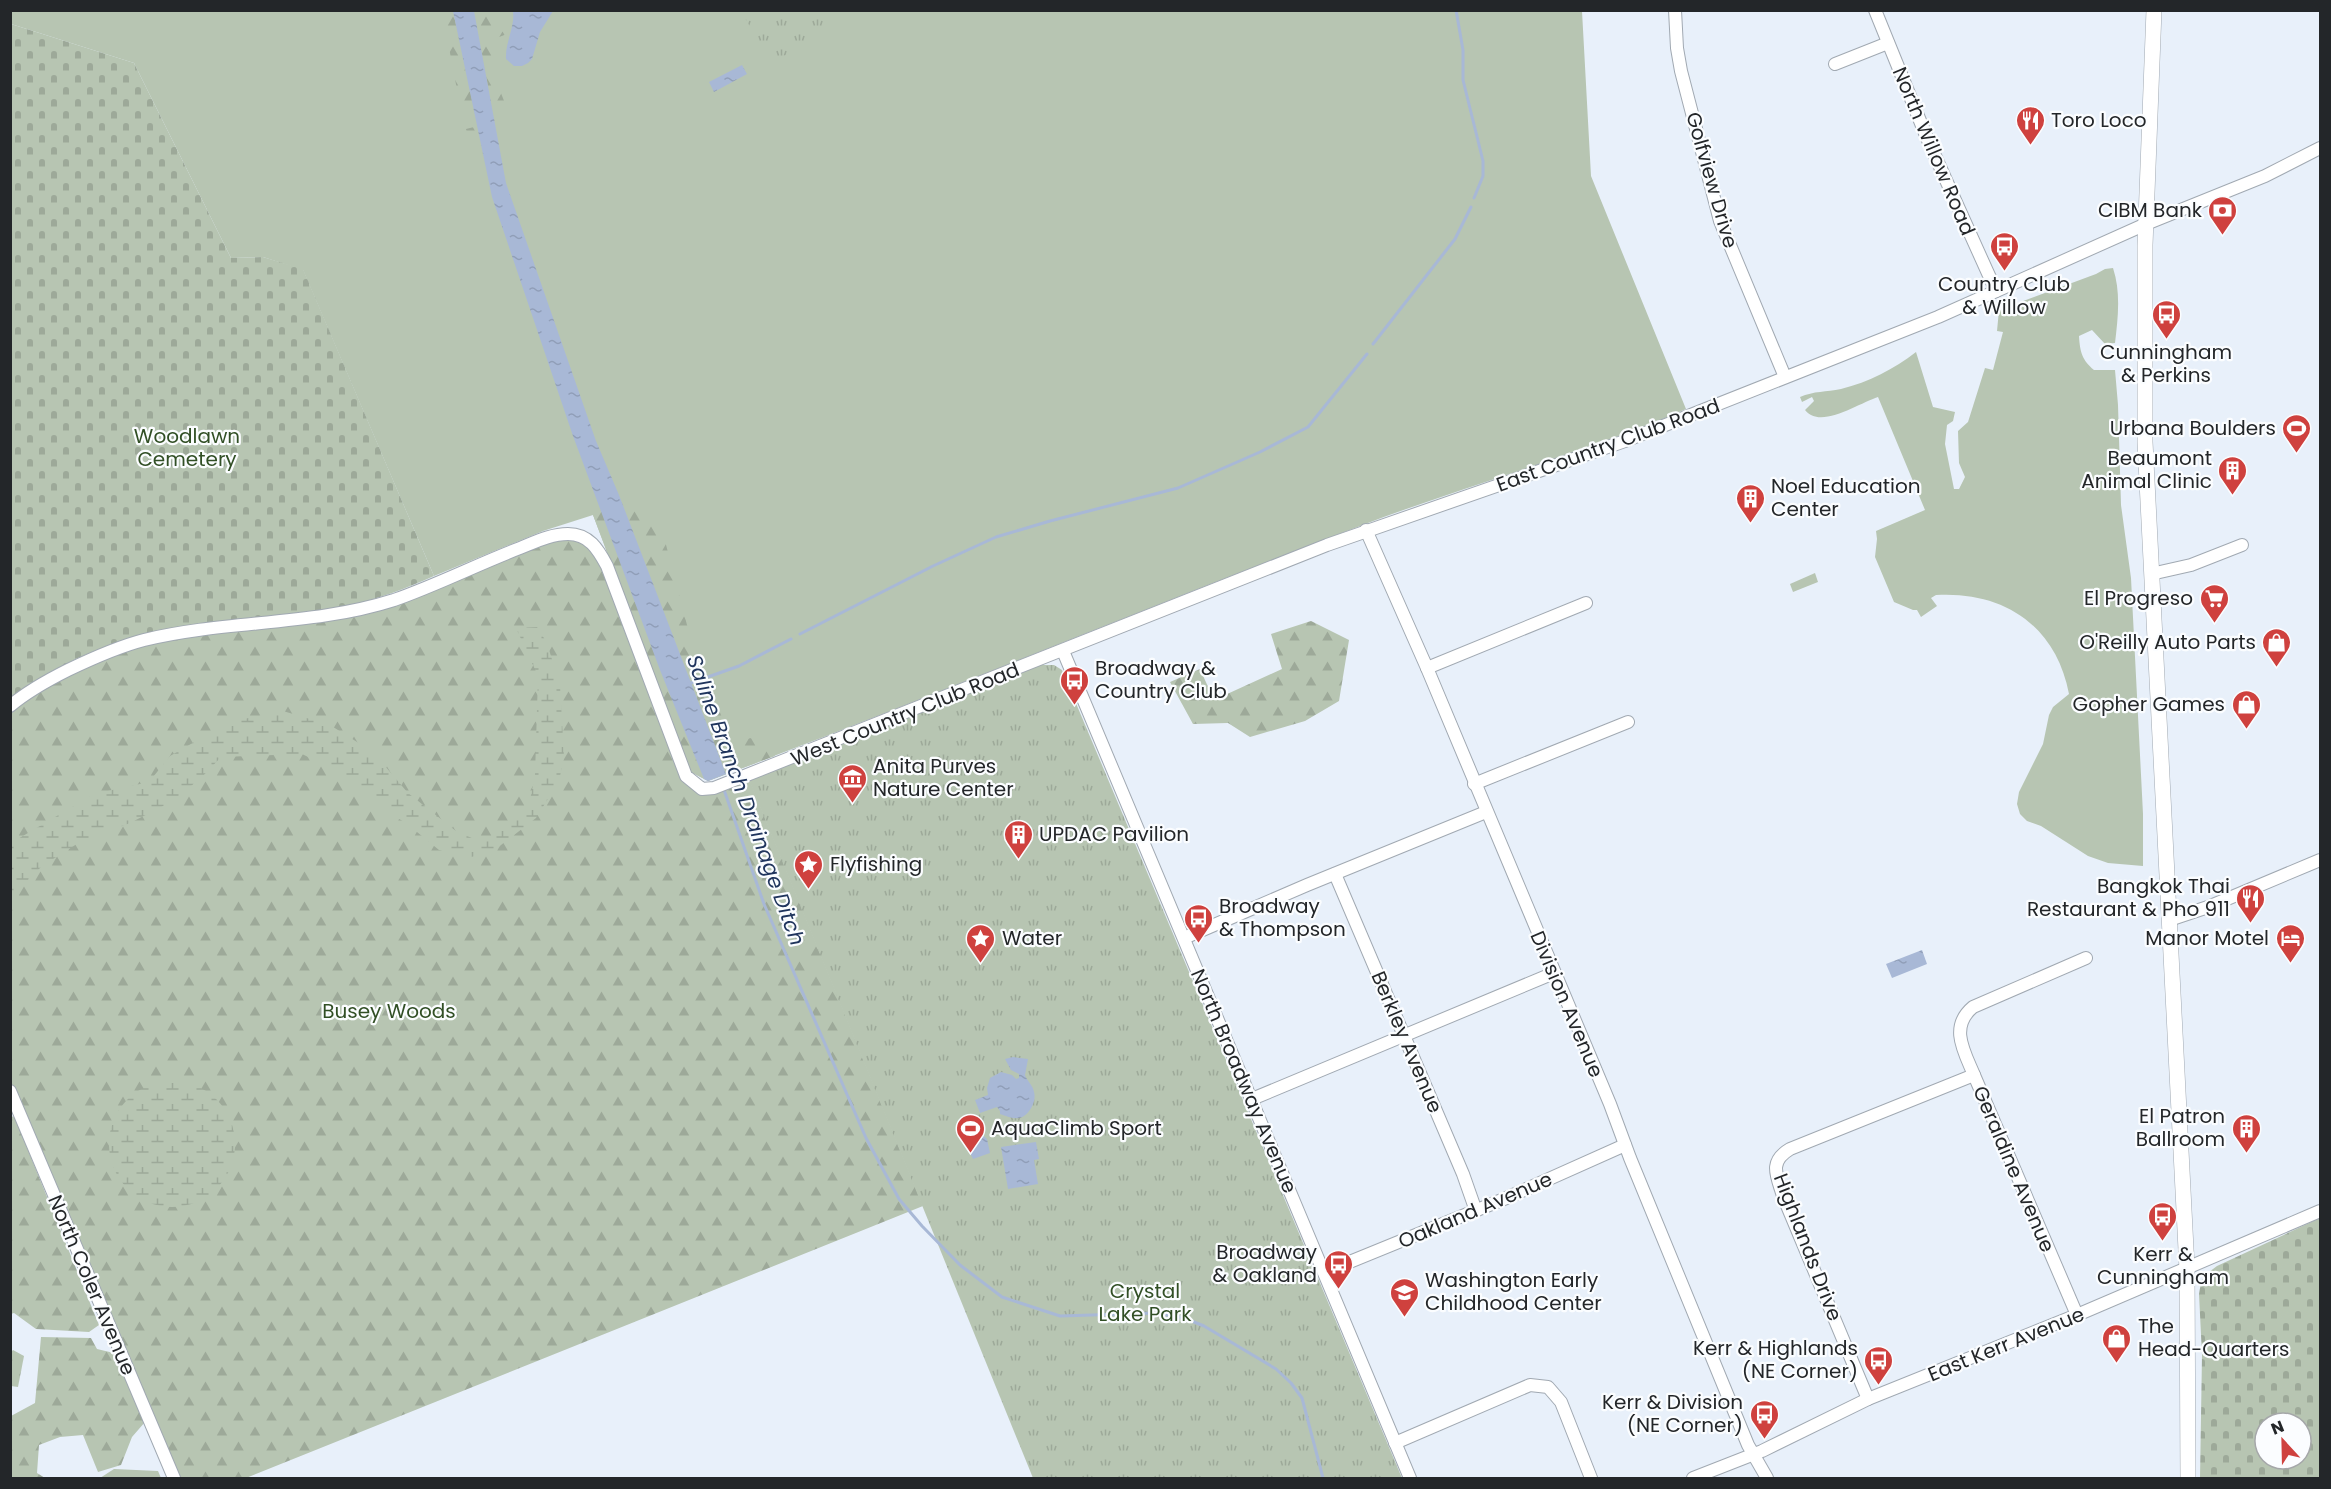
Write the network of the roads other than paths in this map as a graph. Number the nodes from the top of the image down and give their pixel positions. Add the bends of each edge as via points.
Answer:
1 (1675, 10) edge
2 (1875, 10) edge
3 (2154, 10) edge
4 (1888, 43) junction
5 (1835, 64) dead end
6 (2320, 148) edge
7 (2146, 224) junction
8 (1996, 291) junction
9 (1785, 377) junction
10 (1366, 530) junction
11 (2242, 545) dead end
12 (2151, 573) junction
13 (1586, 603) dead end
14 (1063, 651) junction
15 (1427, 668) junction
16 (10, 706) edge
17 (1628, 722) dead end
18 (1474, 784) junction
19 (1486, 812) junction
20 (2320, 860) edge
21 (1335, 874) junction
22 (2169, 920) junction
23 (1184, 938) junction
24 (2086, 958) dead end
25 (1554, 973) junction
26 (1404, 1035) junction
27 (1974, 1075) junction
28 (10, 1091) edge
29 (1252, 1099) junction
30 (1625, 1146) junction
31 (1476, 1211) junction
32 (2320, 1211) edge
33 (2187, 1269) junction
34 (1325, 1272) junction
35 (2077, 1315) junction
36 (1868, 1399) junction
37 (1395, 1443) junction
38 (1753, 1454) junction
39 (174, 1479) edge
40 (1410, 1479) edge
41 (1591, 1479) edge
42 (1693, 1479) edge
43 (1767, 1479) edge
44 (2188, 1479) edge

1 - 9 street, Golfview Drive via 1681,71 1714,204
2 - 4 street, North Willow Road
3 - 7 main road
4 - 5 street
4 - 8 street, North Willow Road
6 - 7 street, East Country Club Road via 2265,176
7 - 8 street, East Country Club Road
7 - 12 main road via 2145,442
8 - 9 street, East Country Club Road
9 - 10 street, East Country Club Road via 1558,466
10 - 14 street, East Country Club Road
10 - 15 street, Division Avenue
11 - 12 street via 2191,565
12 - 22 main road
13 - 15 street
14 - 16 street, West Country Club Road via 725,785 702,789 686,776 607,566 589,540 568,534 539,540 435,584 352,612 190,631 117,648 38,686
14 - 23 street, North Broadway Avenue
15 - 18 street, Division Avenue
17 - 18 street
18 - 19 street, Division Avenue
19 - 21 street
19 - 25 street, Division Avenue
20 - 22 street
21 - 23 street
21 - 26 street, Berkley Avenue
22 - 33 main road
23 - 29 street, North Broadway Avenue
24 - 27 street, Geraldine Avenue via 1965,1014 1959,1035
25 - 26 street
25 - 30 street, Division Avenue
26 - 29 street
26 - 31 street, Berkley Avenue
27 - 35 street, Geraldine Avenue
27 - 36 street, Highlands Drive via 1790,1149 1778,1160 1775,1172 1783,1196
28 - 39 street, North Coler Avenue
29 - 34 street, North Broadway Avenue
30 - 31 street, Oakland Avenue
30 - 38 street, Division Avenue
31 - 34 street, Oakland Avenue
32 - 33 street, East Kerr Avenue
33 - 35 street, East Kerr Avenue
33 - 44 main road
34 - 37 street, North Broadway Avenue
35 - 36 street, East Kerr Avenue
36 - 38 street, East Kerr Avenue
37 - 40 street, North Broadway Avenue
37 - 41 street via 1520,1387 1543,1385 1561,1402
38 - 42 street, East Kerr Avenue
38 - 43 street, Division Avenue

